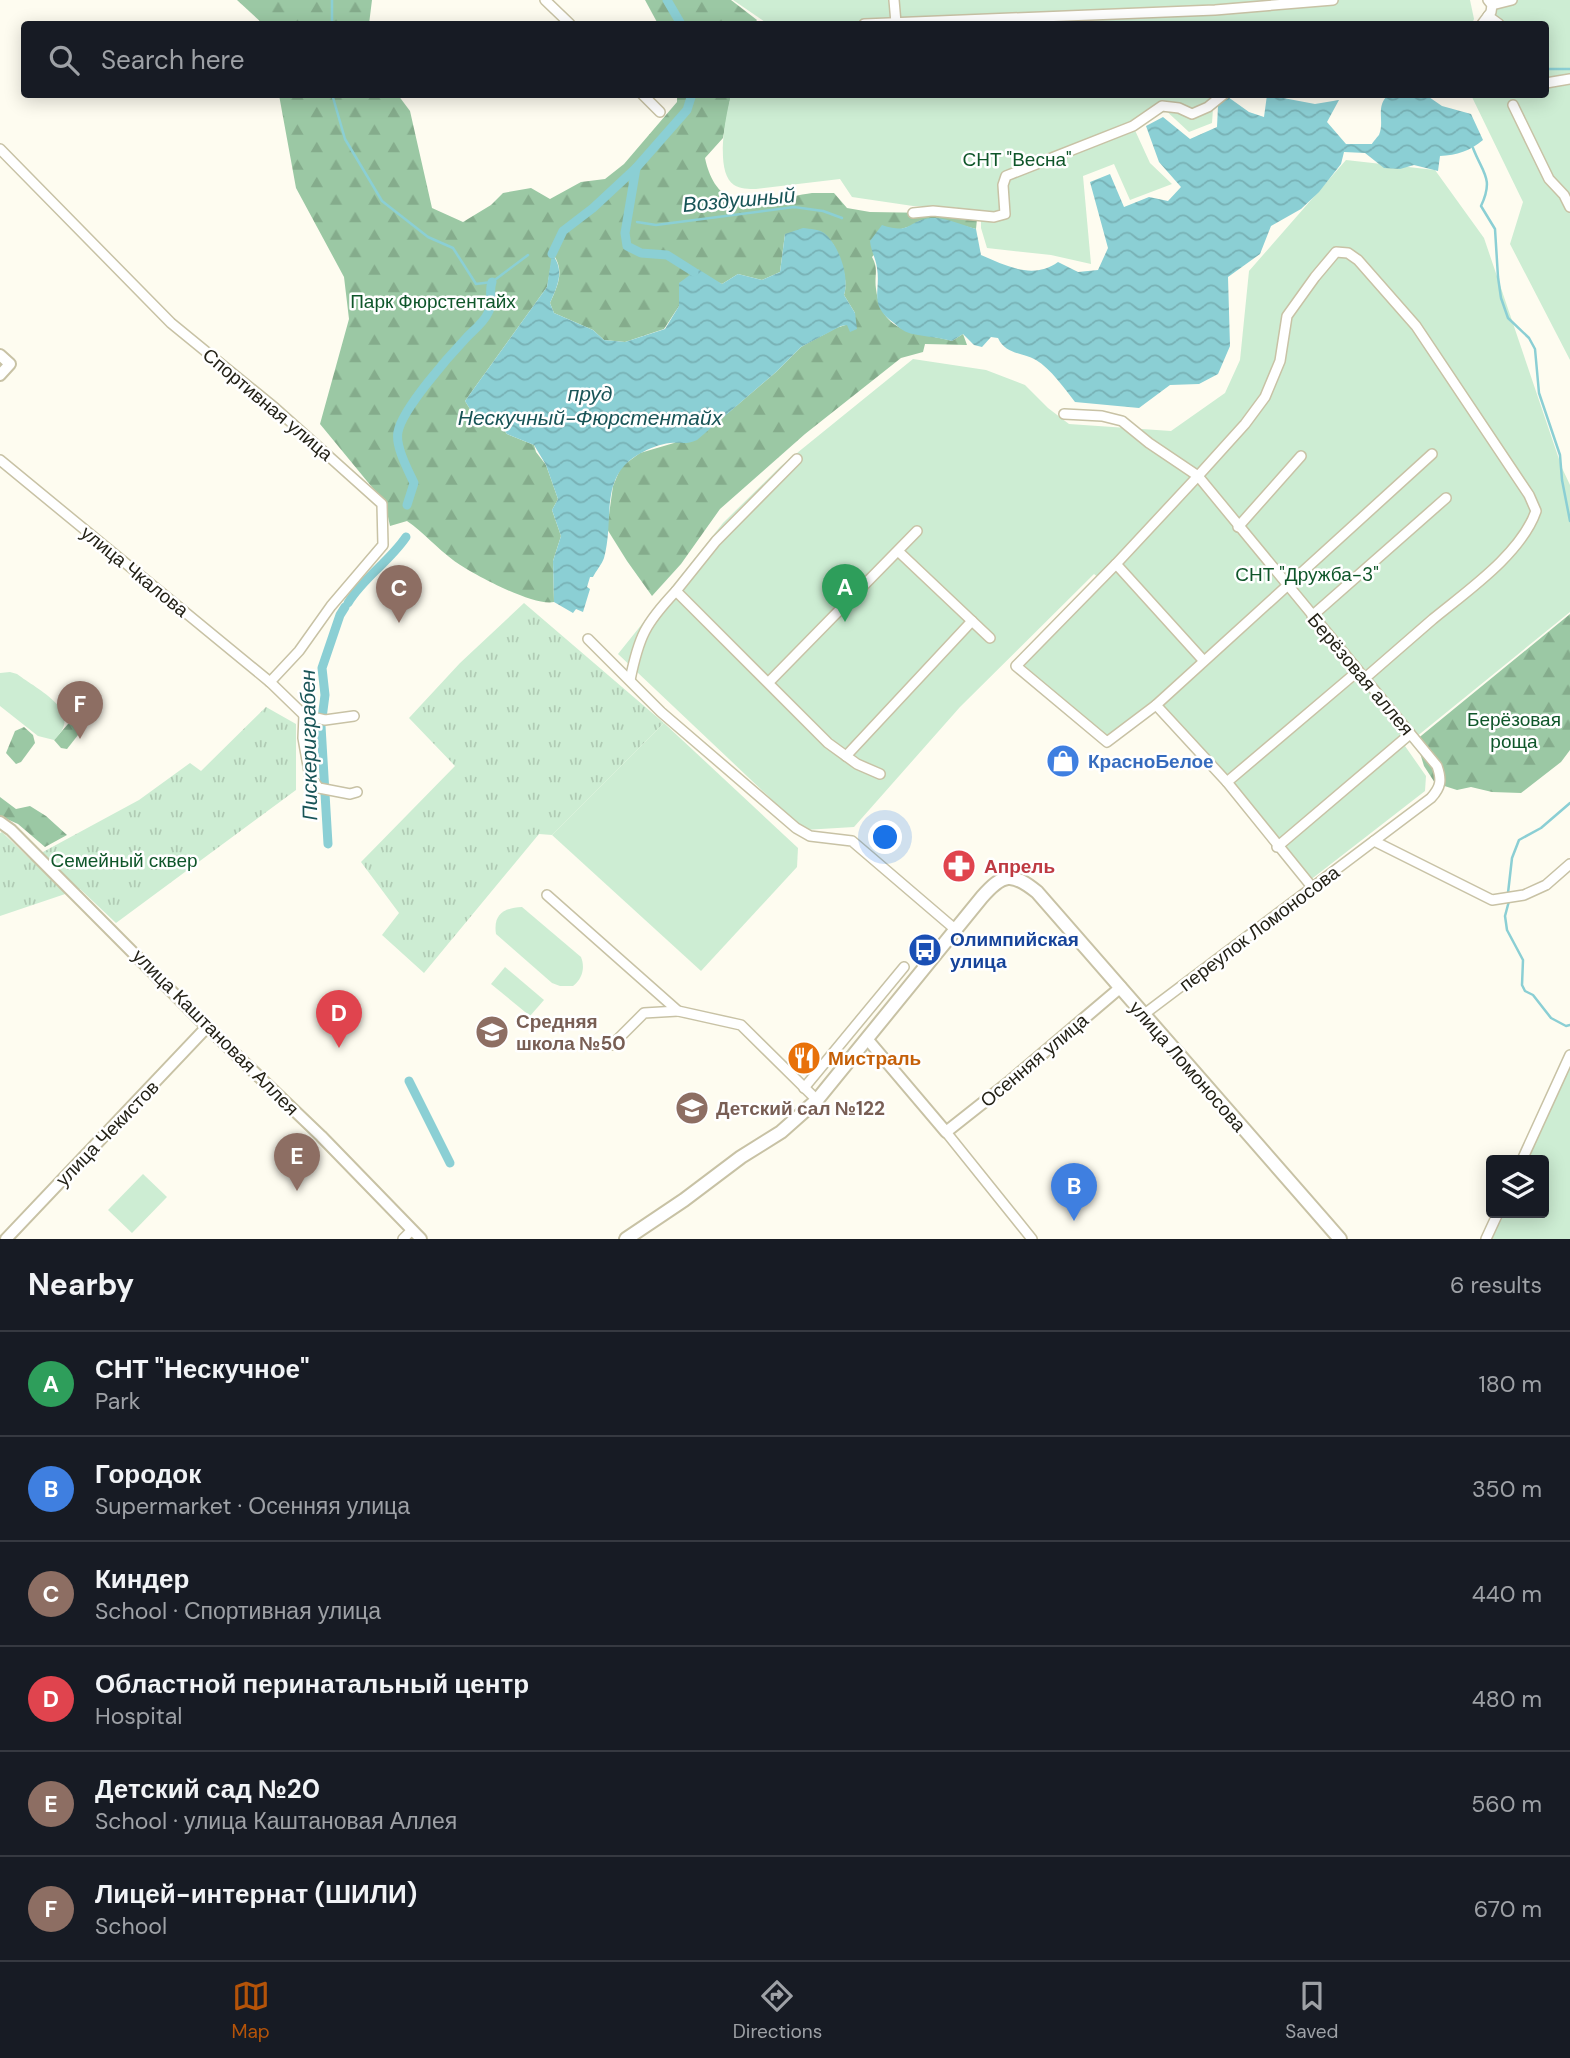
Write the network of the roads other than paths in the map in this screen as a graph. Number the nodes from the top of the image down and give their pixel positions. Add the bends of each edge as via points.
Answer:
1 (545, 0) edge
2 (894, 0) edge
3 (1333, 0) edge
4 (1512, 0) edge
5 (1490, 2) edge
6 (1485, 20) edge
7 (567, 21) edge
8 (896, 21) edge
9 (945, 21) edge
10 (1570, 79) edge
11 (1549, 82) edge
12 (646, 98) edge
13 (1219, 98) edge
14 (1513, 105) dead end
15 (660, 112) dead end
16 (0, 149) edge
17 (1567, 192) edge
18 (1570, 207) edge
19 (913, 213) dead end
20 (0, 355) edge
21 (0, 375) edge
22 (1064, 414) dead end
23 (1432, 454) dead end
24 (1301, 456) dead end
25 (797, 459) dead end
26 (0, 460) edge
27 (1198, 476) junction
28 (1446, 498) dead end
29 (1238, 527) junction
30 (917, 531) dead end
31 (898, 551) junction
32 (1116, 564) junction
33 (1286, 585) junction
34 (676, 591) junction
35 (1312, 616) junction
36 (972, 621) junction
37 (990, 638) dead end
38 (588, 639) dead end
39 (1203, 660) junction
40 (1361, 675) junction
41 (630, 680) junction
42 (270, 682) junction
43 (769, 682) junction
44 (1156, 705) junction
45 (304, 715) junction
46 (354, 716) dead end
47 (1410, 734) junction
48 (846, 756) junction
49 (880, 774) dead end
50 (1227, 782) junction
51 (358, 792) dead end
52 (3, 827) edge
53 (1374, 841) junction
54 (1277, 847) junction
55 (1570, 864) edge
56 (1311, 887) junction
57 (547, 895) dead end
58 (956, 930) junction
59 (904, 967) dead end
60 (1121, 988) junction
61 (678, 1011) junction
62 (1143, 1015) junction
63 (208, 1027) junction
64 (868, 1040) junction
65 (612, 1045) dead end
66 (1570, 1055) edge
67 (804, 1088) junction
68 (817, 1100) junction
69 (946, 1132) junction
70 (1524, 1155) edge
71 (1496, 1218) edge
72 (1022, 1226) junction
73 (412, 1230) junction
74 (6, 1239) edge
75 (403, 1239) edge
76 (421, 1239) edge
77 (626, 1239) edge
78 (1018, 1239) edge
79 (1032, 1239) edge
80 (1340, 1239) edge
81 (1486, 1239) edge

1 - 7 street
2 - 8 street
3 - 9 street via 1215,10
4 - 5 street
5 - 6 street
10 - 11 street
12 - 15 street
13 - 19 street via 1192,114 1162,106 1133,125 1006,176 1004,214
14 - 17 street via 1549,179
16 - 42 street, Спортивная улица via 171,323 382,504 383,545
17 - 18 street
20 - 21 street via 10,364
22 - 27 street, Берёзовая аллея via 1122,421
23 - 33 street
24 - 29 street
25 - 34 street via 716,541
26 - 42 street, улица Чкалова
27 - 29 street, Берёзовая аллея
27 - 32 street
27 - 40 street via 1265,397 1280,361 1292,307 1336,252 1358,260 1416,326 1536,511 1525,533 1475,585
28 - 35 street
29 - 33 street, Берёзовая аллея
30 - 31 street
31 - 36 street
31 - 43 street
32 - 39 street
32 - 44 street via 1016,666 1107,742
33 - 35 street, Берёзовая аллея
33 - 39 street
34 - 41 street via 652,617 637,645
34 - 43 street
35 - 40 street, Берёзовая аллея
36 - 37 street
36 - 48 street
38 - 41 street
39 - 44 street
40 - 47 street, Берёзовая аллея
40 - 50 street
41 - 58 street via 796,828 810,836 852,841
42 - 45 street, улица Чкалова
43 - 48 street
44 - 50 street
45 - 46 street via 321,720
45 - 51 street via 310,777 323,788
47 - 53 street, Берёзовая аллея via 1437,766 1438,790
47 - 54 street
48 - 49 street
50 - 54 street
52 - 63 street, улица Каштановая Аллея
53 - 55 street via 1492,900 1524,895 1546,885
53 - 56 street, переулок Ломоносова
54 - 56 street
56 - 62 street, переулок Ломоносова
57 - 61 street
58 - 60 main road, улица Ломоносова via 1000,879 1020,879 1037,892
58 - 64 main road
59 - 67 street
60 - 62 main road, улица Ломоносова
60 - 69 street, Осенняя улица
61 - 65 street via 644,1013
61 - 67 street via 740,1025
62 - 80 main road, улица Ломоносова
63 - 73 street, улица Каштановая Аллея
63 - 74 street, улица Чекистов
64 - 68 main road
64 - 69 street
66 - 70 street
67 - 68 street
68 - 77 main road via 781,1132
69 - 72 street
71 - 81 street
72 - 78 street
72 - 79 street
73 - 75 street
73 - 76 street, улица Каштановая Аллея

